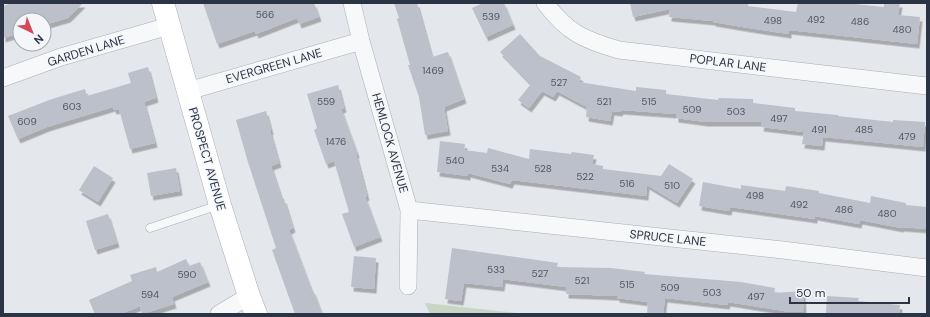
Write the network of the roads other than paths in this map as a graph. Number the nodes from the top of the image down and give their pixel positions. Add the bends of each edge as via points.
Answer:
1 (163, 3) edge
2 (352, 3) edge
3 (545, 3) edge
4 (169, 26) junction
5 (361, 41) junction
6 (3, 78) edge
7 (927, 86) edge
8 (188, 91) junction
9 (220, 205) junction
10 (409, 210) junction
11 (150, 228) dead end
12 (927, 268) edge
13 (408, 286) dead end
14 (252, 305) edge
15 (219, 314) edge

1 - 4 street, PROSPECT AVENUE
2 - 5 street, HEMLOCK AVENUE
3 - 7 street, POPLAR LANE via 558,20 576,34 596,44 619,50
4 - 6 street, GARDEN LANE
4 - 8 street, PROSPECT AVENUE
5 - 8 street, EVERGREEN LANE
5 - 10 street, HEMLOCK AVENUE
8 - 9 street, PROSPECT AVENUE
9 - 11 lane
9 - 14 street, PROSPECT AVENUE
10 - 12 street, SPRUCE LANE
10 - 13 street, HEMLOCK AVENUE
14 - 15 street

